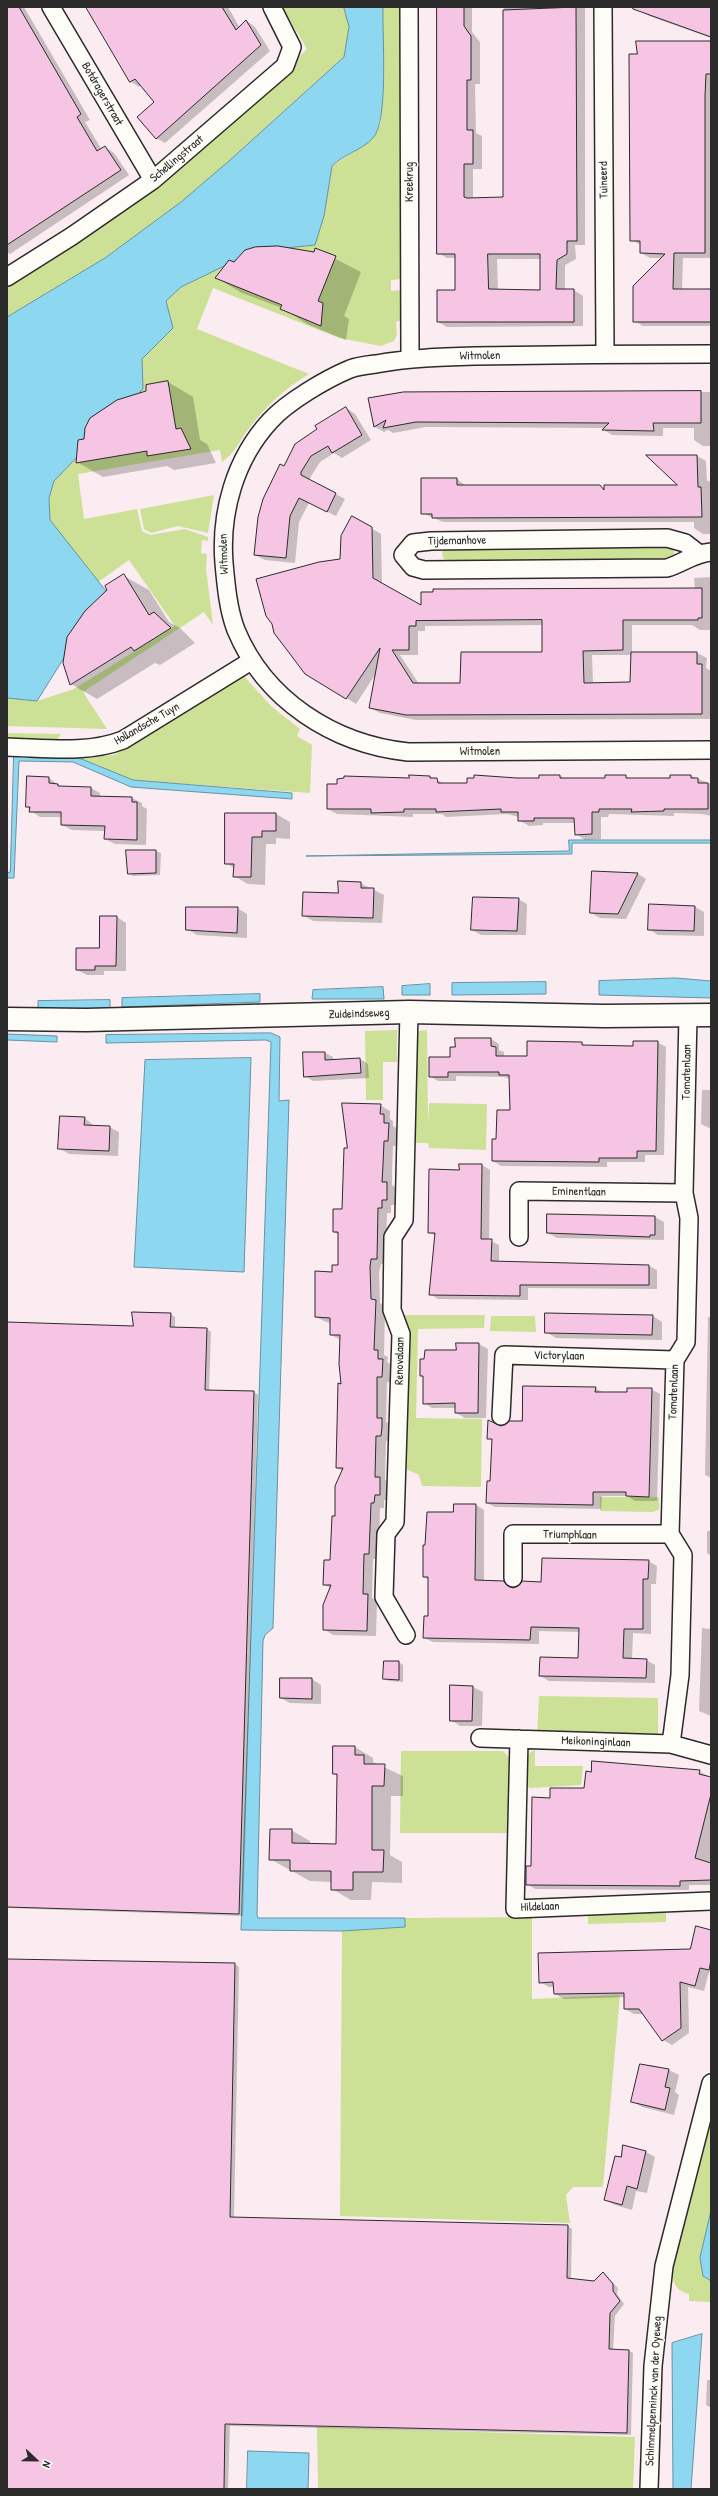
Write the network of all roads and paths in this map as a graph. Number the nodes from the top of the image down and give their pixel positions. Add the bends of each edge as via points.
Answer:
1 (51, 7) edge
2 (272, 7) edge
3 (409, 7) edge
4 (603, 7) edge
5 (153, 180) junction
6 (7, 277) edge
7 (605, 353) junction
8 (711, 354) edge
9 (410, 358) junction
10 (705, 552) edge
11 (251, 661) junction
12 (7, 747) edge
13 (711, 750) edge
14 (409, 1012) junction
15 (688, 1016) junction
16 (711, 1016) edge
17 (7, 1019) edge
18 (684, 1193) junction
19 (519, 1237) dead end
20 (675, 1360) junction
21 (501, 1416) dead end
22 (670, 1534) junction
23 (513, 1578) dead end
24 (406, 1635) dead end
25 (480, 1738) dead end
26 (519, 1739) junction
27 (671, 1744) junction
28 (711, 1755) edge
29 (711, 1901) edge
30 (711, 2083) edge
31 (649, 2489) edge

1 - 5 street, Botdragerstraat
2 - 5 street, Schellingstraat via 291,41 289,60
3 - 9 street, Kreekrug
4 - 7 street, Tuineerd
5 - 6 street, Schellingstraat
7 - 8 street, Witmolen
7 - 9 street, Witmolen
9 - 11 street, Witmolen via 352,368 312,389 271,420 239,469 226,504 222,540 226,591 235,628
10 - 10 street, Tijdemanhove via 668,568 479,570 424,570 413,567 403,555 413,543 431,541 667,538
11 - 12 street, Hollandsche Tuyn via 113,744 88,749
11 - 13 street, Witmolen via 278,694 299,712 331,730 364,744 389,750
14 - 15 street, Zuideindseweg
14 - 17 street, Zuideindseweg via 86,1020
14 - 24 street, Renovalaan via 404,1220 393,1237 392,1310 401,1334 396,1509 395,1522 386,1534 384,1597
15 - 16 street, Zuideindseweg
15 - 18 street, Tomatenlaan
18 - 19 street, Eminentlaan via 519,1191
18 - 20 street, Tomatenlaan via 689,1218 686,1342
20 - 21 street, Victorylaan via 504,1355
20 - 22 street, Tomatenlaan
22 - 23 street, Triumphlaan via 513,1534
22 - 27 street via 683,1555 680,1675
25 - 26 street, Meikoninginlaan
26 - 27 street, Meikoninginlaan
26 - 29 street, Hildelaan via 515,1909
27 - 28 street, Meikoninginlaan
30 - 31 street, Schimmelpenninck van der Oyeweg via 664,2266 653,2366

